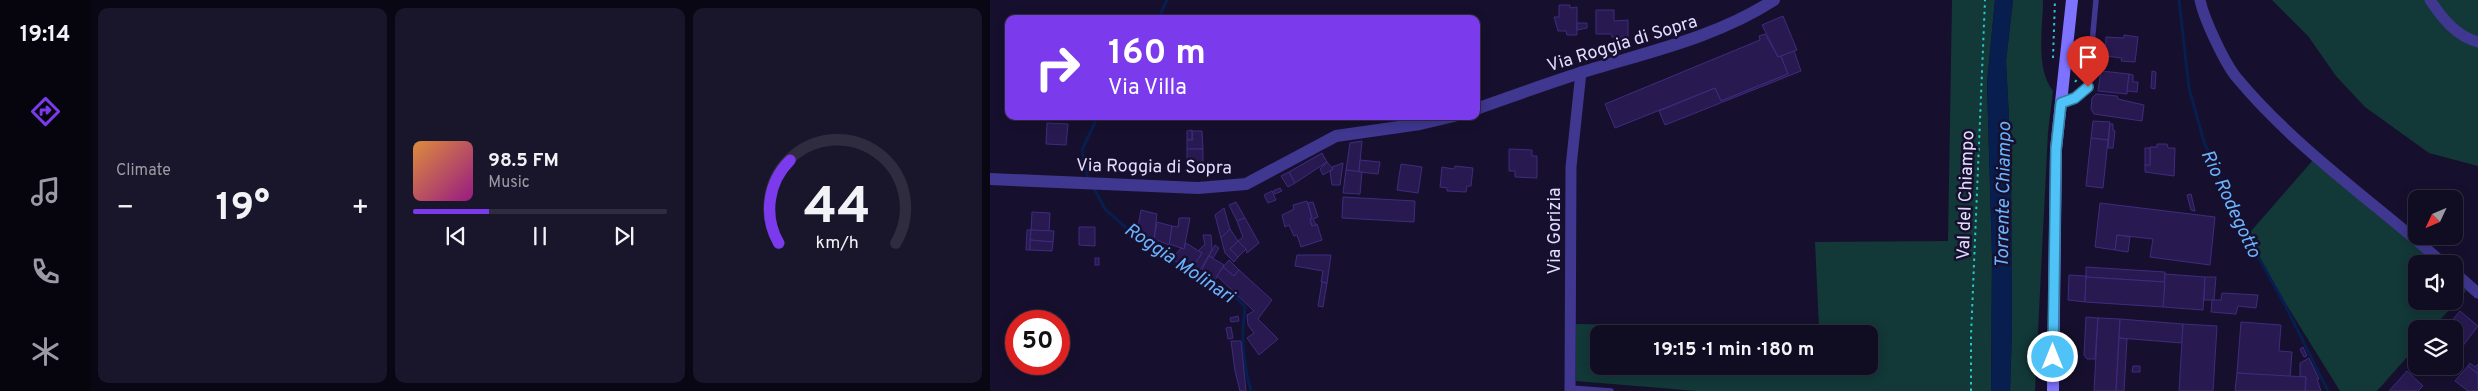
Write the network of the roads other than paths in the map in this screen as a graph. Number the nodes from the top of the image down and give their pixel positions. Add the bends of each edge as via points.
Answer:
1 (1774, 0) edge
2 (2072, 0) edge
3 (2096, 0) edge
4 (2200, 0) edge
5 (2430, 0) edge
6 (2478, 42) edge
7 (1581, 72) junction
8 (2061, 103) junction
9 (1480, 108) edge
10 (1437, 120) edge
11 (990, 179) edge
12 (2433, 255) edge
13 (2463, 280) edge
14 (2478, 293) edge
15 (1570, 389) edge
16 (1611, 391) edge
17 (2053, 391) edge

1 - 7 street, Via Roggia di Sopra via 1710,34
2 - 8 main road
3 - 8 lane via 2088,87 2075,98
4 - 12 street via 2202,13 2236,77 2284,127
5 - 6 street via 2451,27 2469,40
7 - 9 street, Via Roggia di Sopra
7 - 15 street, Via Gorizia via 1572,166
8 - 17 main road via 2056,149
10 - 11 street, Via Roggia di Sopra via 1336,136 1246,184 1198,188
13 - 14 street
15 - 16 lane

